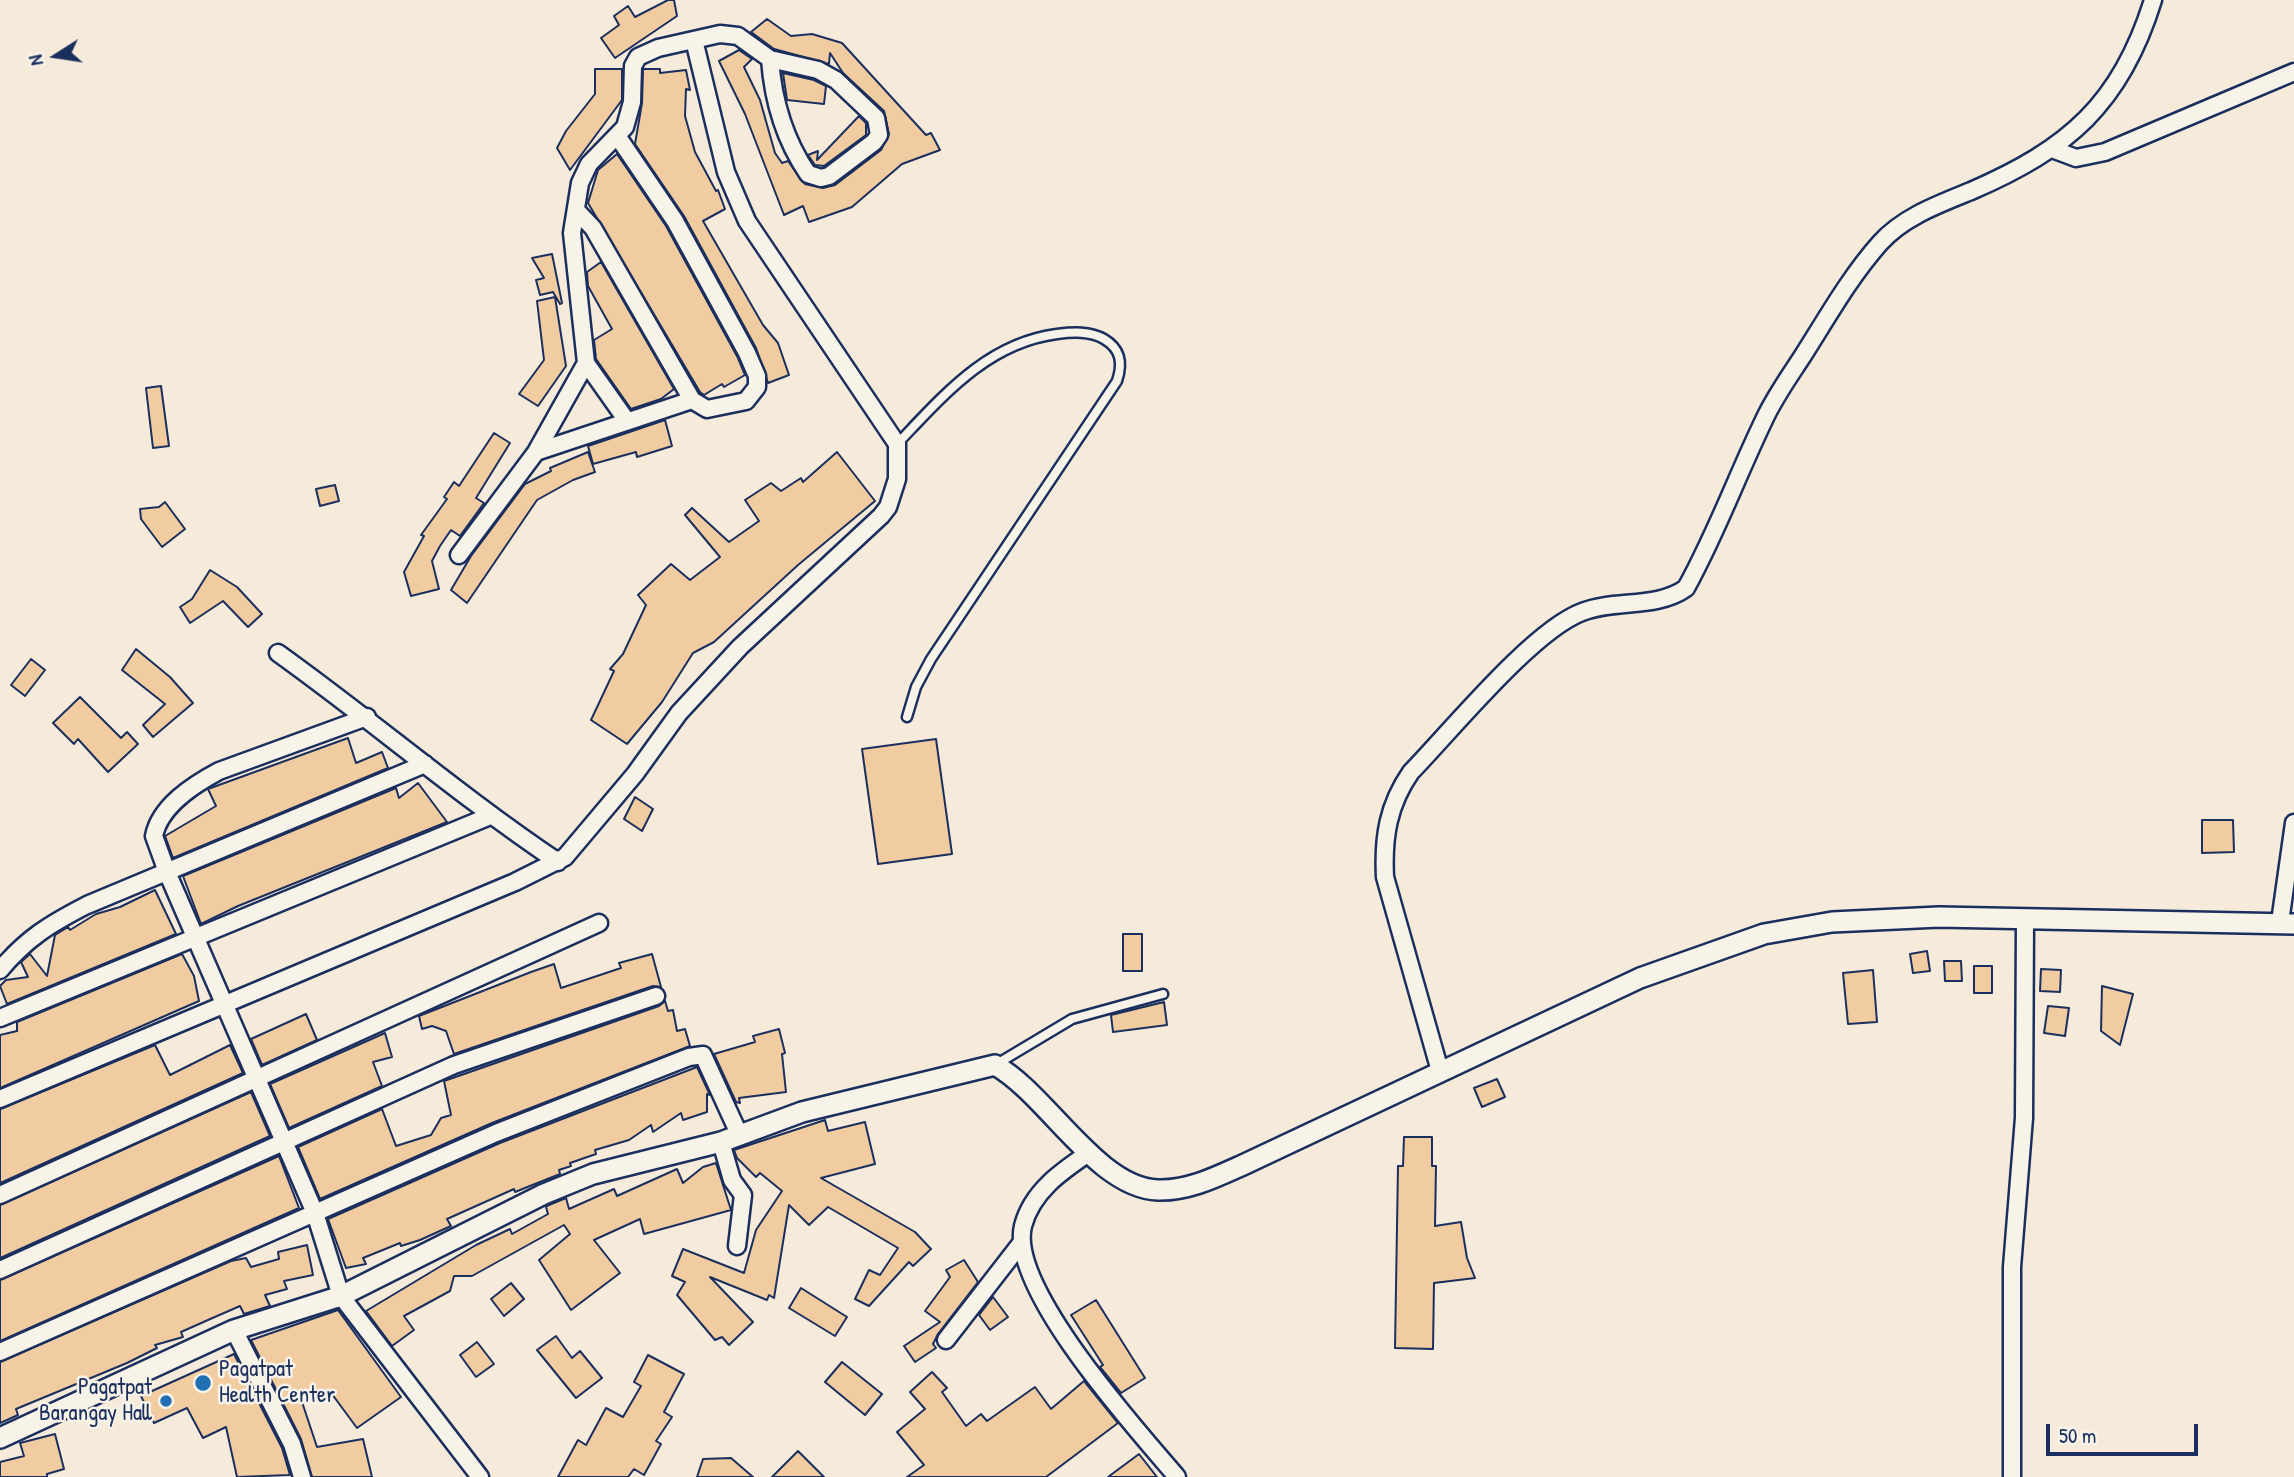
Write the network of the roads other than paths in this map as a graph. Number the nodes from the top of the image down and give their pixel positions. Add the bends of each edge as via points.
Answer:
1 (2153, 0) edge
2 (694, 40) junction
3 (770, 60) junction
4 (2294, 72) edge
5 (618, 137) junction
6 (2052, 149) junction
7 (576, 210) junction
8 (586, 363) junction
9 (692, 400) junction
10 (627, 421) junction
11 (897, 444) junction
12 (536, 452) junction
13 (459, 555) dead end
14 (278, 653) dead end
15 (367, 717) junction
16 (906, 717) dead end
17 (425, 764) junction
18 (490, 816) junction
19 (2294, 823) edge
20 (558, 862) junction
21 (167, 872) junction
22 (2025, 920) junction
23 (599, 923) dead end
24 (2287, 923) edge
25 (194, 936) junction
26 (0, 970) edge
27 (1163, 994) dead end
28 (656, 996) dead end
29 (224, 1003) junction
30 (0, 1018) edge
31 (995, 1065) junction
32 (1440, 1070) junction
33 (256, 1080) junction
34 (0, 1099) edge
35 (739, 1134) junction
36 (721, 1142) junction
37 (284, 1144) junction
38 (1090, 1152) junction
39 (0, 1195) edge
40 (315, 1213) junction
41 (1022, 1242) junction
42 (737, 1246) dead end
43 (0, 1270) edge
44 (341, 1296) junction
45 (234, 1330) junction
46 (946, 1340) dead end
47 (0, 1352) edge
48 (0, 1438) edge
49 (302, 1477) edge
50 (480, 1477) edge
51 (1177, 1477) edge
52 (2012, 1477) edge

1 - 6 street via 2137,47 2108,94 2088,119
2 - 3 street via 738,36
2 - 5 street via 638,57 633,66 629,118
2 - 11 street via 726,172 747,221
3 - 3 street via 783,127 808,174 829,176 874,142 880,128 876,118 836,80 818,70
4 - 6 street via 2105,152 2076,158
5 - 7 street via 583,173
5 - 9 street via 675,221 757,376 757,387 746,401 708,409
6 - 32 street via 1909,219 1880,243 1851,278 1765,416 1685,588 1659,599 1583,611 1546,634 1399,789 1387,820 1385,877
7 - 8 street via 572,233
7 - 9 street via 593,228
8 - 10 street
8 - 12 street
9 - 10 street
10 - 12 street
11 - 16 lane via 974,369 1020,342 1072,332 1090,334 1102,338 1118,354 1121,369 1117,381 930,659
11 - 20 street via 897,479 881,516 740,647 679,713 583,839
12 - 13 street
14 - 15 street
15 - 17 street
15 - 21 street via 219,771 189,789 156,828 156,845
17 - 18 street
17 - 21 street
18 - 20 street
18 - 25 street
19 - 24 street
20 - 29 street
21 - 25 street
21 - 26 street via 87,905 38,932 21,944
22 - 24 street
22 - 32 street via 1892,918 1764,934 1640,978
22 - 52 street via 2024,1118 2012,1267
23 - 33 street
25 - 29 street
25 - 30 street
27 - 31 lane via 1072,1019
28 - 37 street via 454,1065
29 - 33 street
29 - 34 street
31 - 35 street via 802,1112
31 - 38 street via 1031,1093
32 - 38 street via 1245,1164 1183,1188 1139,1187
33 - 37 street
33 - 39 street
35 - 36 street
35 - 40 street via 702,1055 689,1057 581,1097
36 - 42 street via 732,1180 743,1195
36 - 44 street via 593,1174
37 - 40 street
37 - 43 street
38 - 41 street via 1056,1175 1038,1195 1023,1227
40 - 44 street
40 - 47 street
41 - 46 street
41 - 51 street via 1042,1296 1080,1358
44 - 45 street
44 - 50 street
45 - 48 street
45 - 49 street via 292,1444

